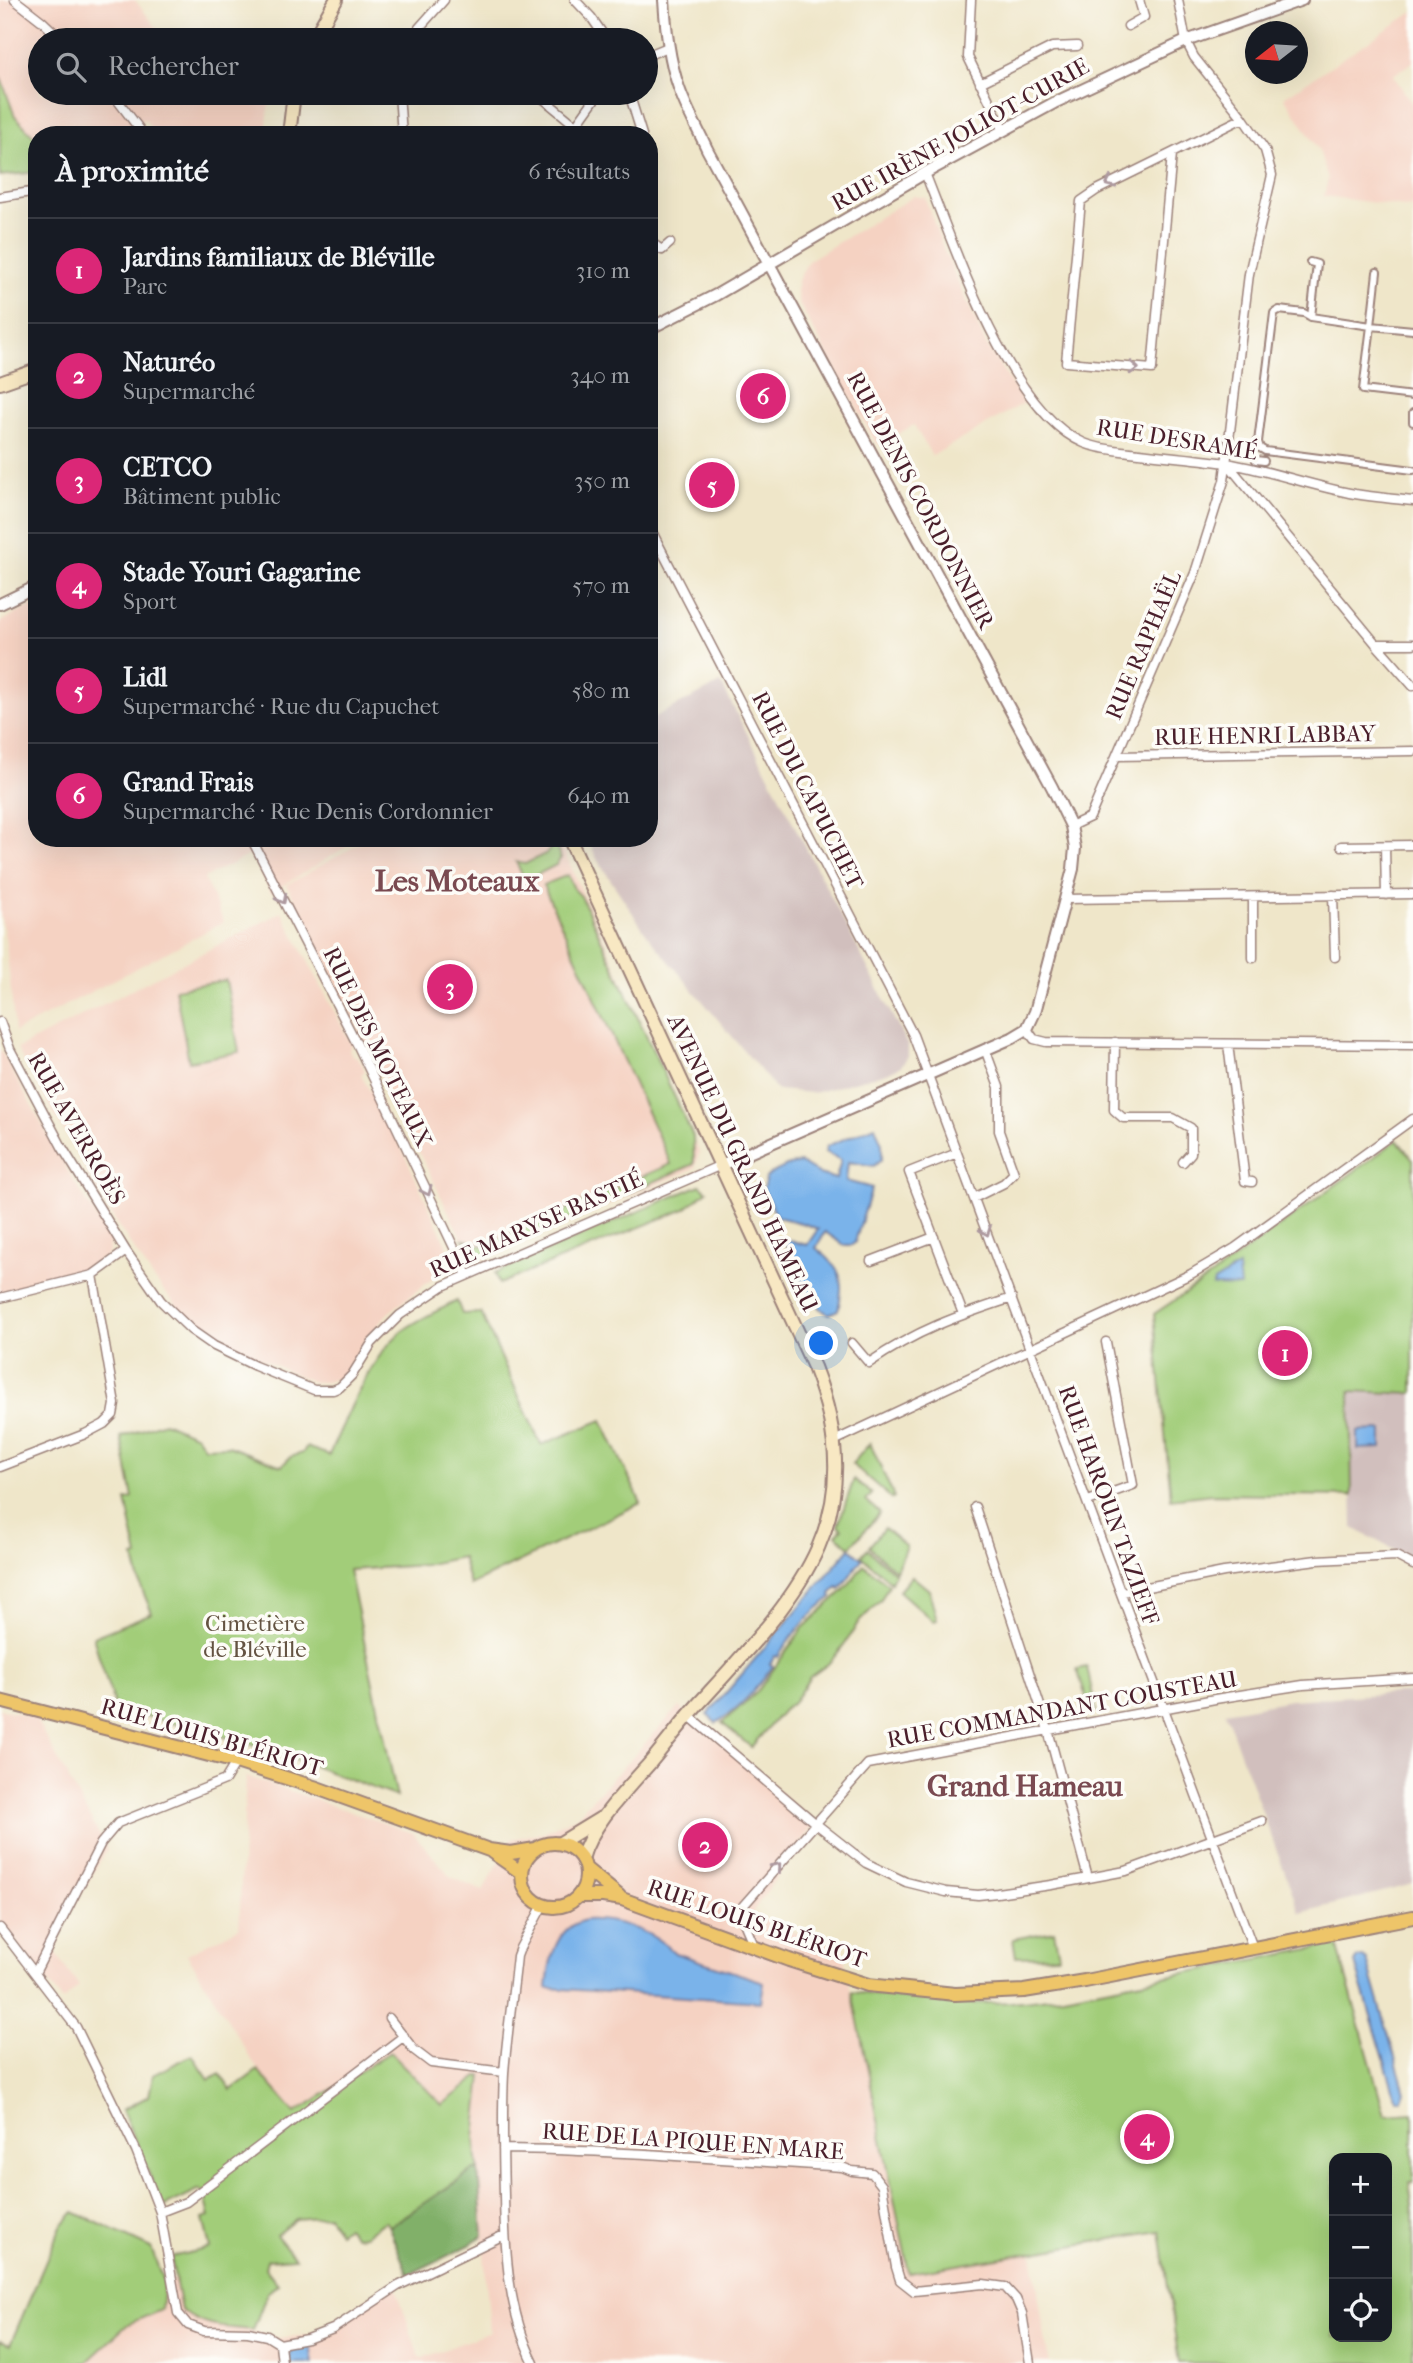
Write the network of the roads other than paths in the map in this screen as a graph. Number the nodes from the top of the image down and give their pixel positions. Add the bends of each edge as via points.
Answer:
1 (15, 0) edge
2 (336, 0) edge
3 (444, 0) edge
4 (575, 0) edge
5 (664, 0) edge
6 (971, 0) edge
7 (1139, 0) edge
8 (1178, 0) edge
9 (1302, 0) edge
10 (1128, 26) dead end
11 (49, 28) edge
12 (320, 28) edge
13 (419, 28) edge
14 (599, 28) edge
15 (1186, 41) junction
16 (1077, 46) dead end
17 (668, 47) junction
18 (658, 52) edge
19 (980, 83) junction
20 (121, 105) edge
21 (293, 105) edge
22 (400, 105) edge
23 (551, 105) edge
24 (591, 105) edge
25 (633, 105) edge
26 (1243, 118) junction
27 (575, 125) joint
28 (137, 126) edge
29 (290, 126) edge
30 (401, 126) edge
31 (639, 126) edge
32 (1003, 130) junction
33 (1172, 154) junction
34 (925, 173) junction
35 (28, 192) edge
36 (0, 197) edge
37 (670, 243) dead end
38 (658, 247) edge
39 (1310, 262) dead end
40 (770, 265) junction
41 (1377, 272) dead end
42 (1311, 317) junction
43 (658, 325) edge
44 (1371, 326) junction
45 (1413, 330) edge
46 (28, 373) edge
47 (0, 383) edge
48 (1413, 396) edge
49 (1413, 413) edge
50 (1413, 422) edge
51 (1227, 463) junction
52 (1413, 470) edge
53 (1413, 501) edge
54 (658, 543) edge
55 (28, 590) edge
56 (0, 604) edge
57 (1376, 644) junction
58 (1413, 644) edge
59 (1413, 685) edge
60 (1413, 751) edge
61 (1117, 756) junction
62 (1071, 826) junction
63 (1413, 845) edge
64 (1342, 846) dead end
65 (1385, 846) junction
66 (256, 847) edge
67 (573, 847) edge
68 (1413, 894) edge
69 (1333, 895) junction
70 (1386, 895) junction
71 (1253, 897) junction
72 (1065, 899) junction
73 (1335, 957) dead end
74 (1253, 958) dead end
75 (0, 1022) edge
76 (1027, 1028) junction
77 (1115, 1042) junction
78 (1227, 1044) junction
79 (1413, 1045) edge
80 (985, 1049) junction
81 (928, 1075) junction
82 (1413, 1119) edge
83 (957, 1153) junction
84 (1183, 1162) dead end
85 (720, 1165) junction
86 (1252, 1182) dead end
87 (974, 1198) junction
88 (934, 1237) junction
89 (126, 1251) junction
90 (871, 1261) dead end
91 (93, 1275) junction
92 (467, 1275) junction
93 (0, 1298) edge
94 (1012, 1298) junction
95 (964, 1314) junction
96 (1105, 1342) dead end
97 (852, 1343) dead end
98 (1031, 1348) junction
99 (834, 1441) junction
100 (0, 1467) edge
101 (1088, 1502) junction
102 (975, 1507) dead end
103 (1413, 1564) edge
104 (1122, 1592) junction
105 (1413, 1678) edge
106 (0, 1701) edge
107 (1164, 1707) junction
108 (688, 1715) junction
109 (1048, 1730) junction
110 (236, 1762) junction
111 (604, 1816) junction
112 (1262, 1821) dead end
113 (815, 1823) junction
114 (1214, 1839) junction
115 (561, 1843) junction
116 (535, 1849) junction
117 (489, 1850) junction
118 (584, 1864) junction
119 (522, 1873) junction
120 (1088, 1878) junction
121 (578, 1896) junction
122 (622, 1899) junction
123 (543, 1905) junction
124 (1413, 1917) edge
125 (0, 1928) edge
126 (755, 1948) junction
127 (1253, 1948) junction
128 (35, 1973) junction
129 (389, 2018) dead end
130 (404, 2036) junction
131 (504, 2072) junction
132 (503, 2149) junction
133 (160, 2212) junction
134 (504, 2235) junction
135 (280, 2344) junction
136 (282, 2363) edge
137 (534, 2363) edge
138 (1030, 2363) edge

1 - 11 street
2 - 12 main road
3 - 13 street
4 - 14 street
5 - 17 street, RUE DENIS CORDONNIER
6 - 19 street via 968,57
7 - 10 street via 1144,17
8 - 15 street
9 - 15 street, RUE IRÈNE JOLIOT-CURIE
15 - 26 street, RUE RAPHAËL
15 - 32 street, RUE IRÈNE JOLIOT-CURIE
16 - 19 street via 1052,47
17 - 18 street
17 - 40 street, RUE DENIS CORDONNIER via 687,108
19 - 32 street
20 - 28 street
21 - 29 main road
22 - 30 street
23 - 27 street
24 - 27 street
25 - 31 street
26 - 33 street
26 - 51 street, RUE RAPHAËL via 1265,150 1272,174 1249,274
32 - 34 street, RUE IRÈNE JOLIOT-CURIE
33 -> 33 street via 1081,201 1066,362 1152,369
34 - 40 street, RUE IRÈNE JOLIOT-CURIE
34 - 51 street, RUE DESRAMÉ via 990,328 1012,368 1053,423 1069,436 1099,448
35 - 36 street
37 - 38 street via 662,250
39 - 42 street via 1317,264
40 - 43 street, RUE IRÈNE JOLIOT-CURIE
40 - 62 street, RUE DENIS CORDONNIER
41 - 44 street
42 - 44 street
42 - 52 street via 1279,310 1274,313 1260,448
44 - 45 street
44 - 48 street via 1363,390
46 - 47 main road
49 - 50 street
51 - 53 street, RUE DESRAMÉ via 1355,494
51 - 57 street
51 - 61 street, RUE RAPHAËL via 1195,573
54 - 81 street, RUE DU CAPUCHET via 914,1035
55 - 56 street
57 - 58 street
57 - 59 street
60 - 61 street, RUE HENRI LABBAY
61 - 62 street, RUE RAPHAËL via 1090,817
62 - 72 street, RUE DENIS CORDONNIER via 1075,848
63 - 65 street
64 - 65 street
65 - 70 street
66 -> 92 street, RUE DES MOTEAUX via 359,1048
67 - 85 main road, AVENUE DU GRAND HAMEAU
68 - 70 street
69 - 70 street
69 - 71 street
69 - 73 street
71 - 72 street
71 - 74 street
72 - 76 street, RUE DENIS CORDONNIER
75 - 89 street, RUE AVERROÈS via 62,1147
76 - 77 street via 1034,1039 1046,1042
76 - 80 street, RUE MARYSE BASTIÉ
77 - 78 street
77 - 84 street via 1114,1110 1124,1118 1173,1118 1191,1128 1191,1153
78 - 79 street
78 - 86 street via 1245,1181
80 - 81 street, RUE MARYSE BASTIÉ
80 - 87 street via 999,1087 999,1131 1013,1173 1004,1183
81 - 83 street, RUE HAROUN TAZIEFF
81 - 85 street, RUE MARYSE BASTIÉ
82 - 98 street via 1235,1248 1191,1274
83 - 87 street, RUE HAROUN TAZIEFF
83 - 88 street via 909,1171
85 - 92 street, RUE MARYSE BASTIÉ
85 - 99 main road, AVENUE DU GRAND HAMEAU via 817,1375
87 -> 94 street, RUE HAROUN TAZIEFF
88 - 90 street
88 - 95 street
89 - 91 street
89 - 92 street, RUE MARYSE BASTIÉ via 161,1301 191,1330 255,1366 314,1390 340,1387 372,1343 400,1315
91 - 93 street
91 - 100 street via 115,1404 113,1415 85,1434
94 - 95 street
94 - 98 street, RUE HAROUN TAZIEFF
95 - 97 street via 908,1337 869,1363
96 - 101 street via 1133,1485
98 - 99 street
98 - 101 street, RUE HAROUN TAZIEFF
99 - 108 main road, AVENUE DU GRAND HAMEAU via 830,1513 808,1570 775,1617
101 - 104 street, RUE HAROUN TAZIEFF
102 - 109 street
103 - 104 street via 1396,1556 1317,1560
104 - 107 street, RUE HAROUN TAZIEFF
105 - 107 street, RUE COMMANDANT COUSTEAU via 1303,1685
106 - 110 main road, RUE LOUIS BLÉRIOT
107 - 109 street, RUE COMMANDANT COUSTEAU
107 - 114 street, RUE HAROUN TAZIEFF
108 - 111 main road, AVENUE DU GRAND HAMEAU
108 - 113 street
109 - 113 street, RUE COMMANDANT COUSTEAU via 868,1764
109 - 120 street
110 - 117 main road, RUE LOUIS BLÉRIOT
110 - 128 street via 225,1780 118,1823 101,1843
111 - 115 main road, AVENUE DU GRAND HAMEAU
111 - 118 main road, AVENUE DU GRAND HAMEAU
112 - 114 street
113 - 120 street via 866,1863 906,1882 946,1892 988,1894
126 -> 113 street, RUE COMMANDANT COUSTEAU via 742,1919 744,1906
114 - 120 street via 1126,1871
114 - 127 street, RUE HAROUN TAZIEFF
115 - 116 main road
115 - 118 main road via 577,1851
116 - 117 main road, RUE LOUIS BLÉRIOT
116 - 119 main road
117 - 119 main road, RUE LOUIS BLÉRIOT
118 - 121 main road via 585,1883
118 - 122 main road, RUE LOUIS BLÉRIOT
119 - 123 main road via 527,1892
121 - 122 main road, RUE LOUIS BLÉRIOT
121 - 123 main road via 566,1905
122 - 126 main road, RUE LOUIS BLÉRIOT
123 - 131 street via 517,1956
124 - 127 main road, RUE LOUIS BLÉRIOT
125 - 128 street
126 - 127 main road, RUE LOUIS BLÉRIOT via 869,1984 955,1994 1024,1991
128 - 133 street via 76,2027 136,2150
129 - 130 street
130 - 131 street via 431,2063
130 - 133 street via 186,2203
131 - 132 street
132 - 134 street
132 - 138 street, RUE DE LA PIQUE EN MARE via 635,2153 872,2173 882,2186 900,2280 914,2291 983,2284 1004,2287 1022,2313
133 - 135 street via 178,2313 187,2325 204,2331 248,2332
134 - 135 street via 398,2286 333,2329
134 - 137 street via 508,2283
135 - 136 street

